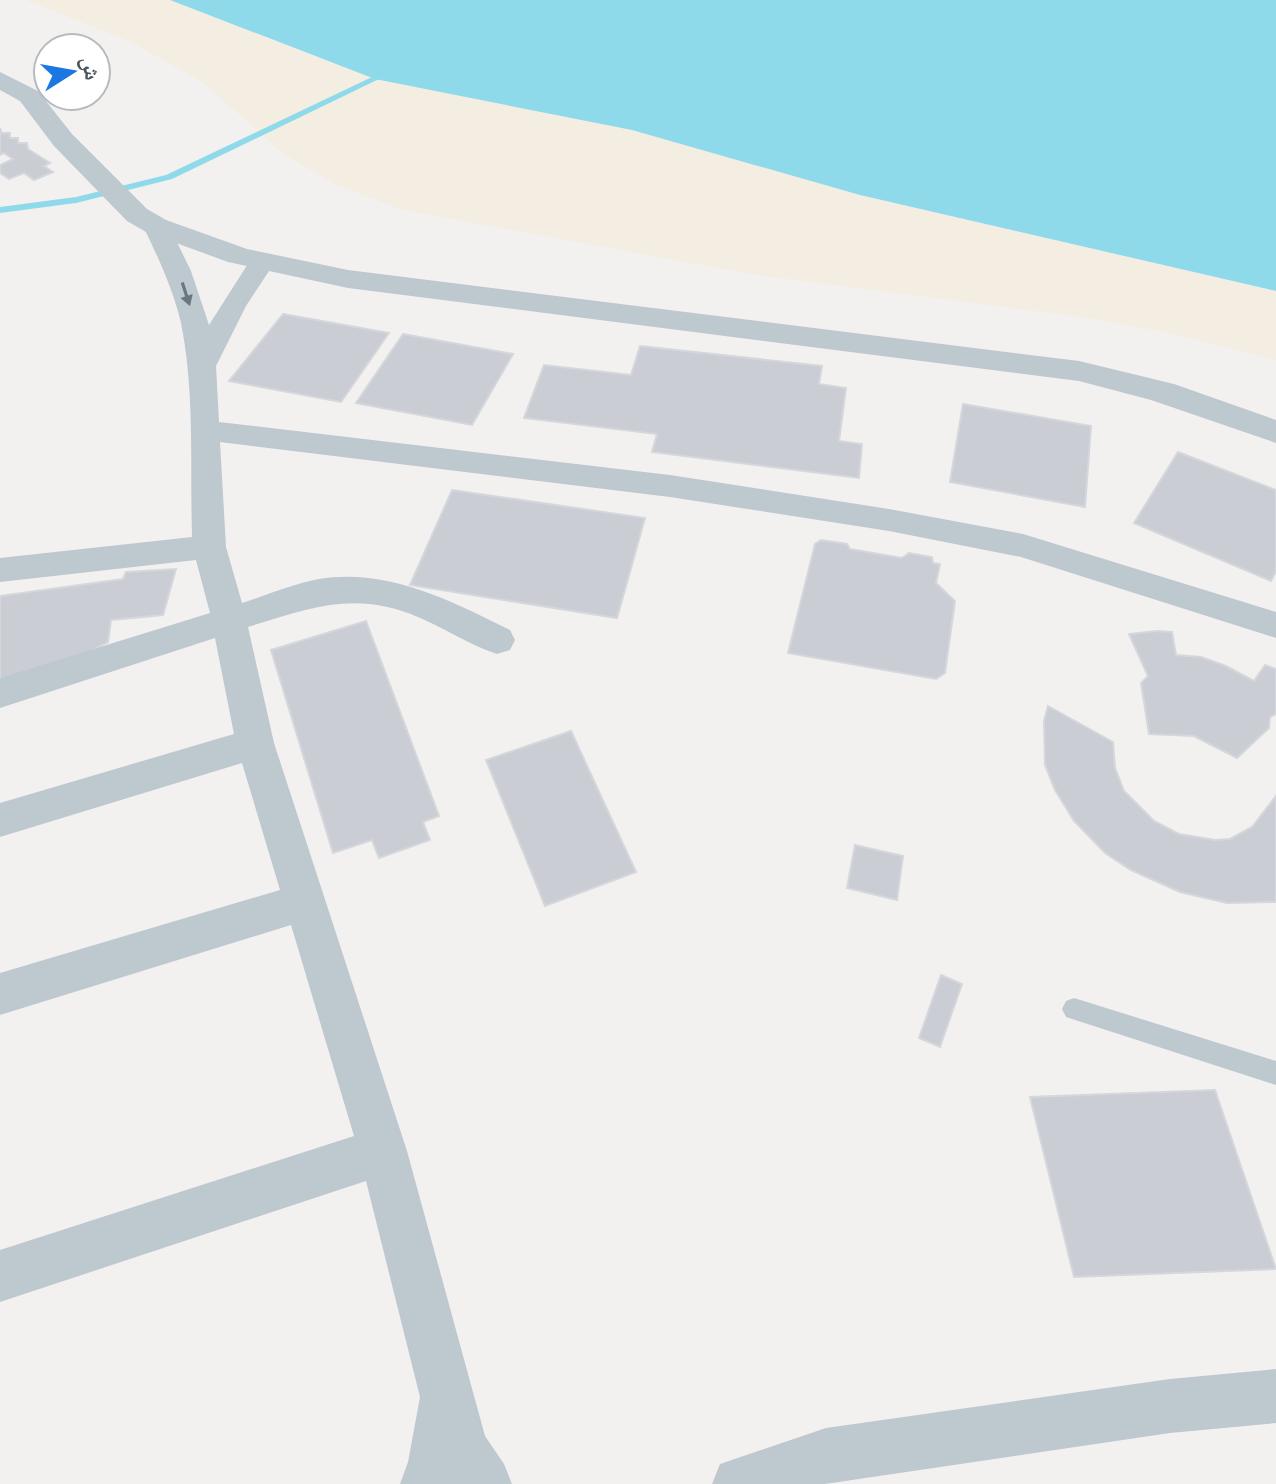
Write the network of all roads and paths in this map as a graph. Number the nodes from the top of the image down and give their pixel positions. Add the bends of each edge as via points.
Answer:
1 (0, 80) edge
2 (156, 226) junction
3 (262, 262) junction
4 (202, 366) junction
5 (203, 430) junction
6 (1276, 432) edge
7 (209, 547) junction
8 (0, 570) edge
9 (229, 620) junction
10 (1276, 625) edge
11 (497, 640) dead end
12 (0, 693) edge
13 (255, 743) junction
14 (0, 820) edge
15 (305, 902) junction
16 (0, 994) edge
17 (1074, 1009) dead end
18 (1276, 1073) edge
19 (383, 1151) junction
20 (0, 1276) edge
21 (444, 1392) junction
22 (1276, 1396) edge
23 (428, 1484) edge
24 (484, 1484) edge
25 (740, 1484) edge

1 - 2 street via 29,96 63,140 137,215
2 - 3 street
2 -> 4 street via 187,295
3 - 4 street
3 - 6 street via 348,279 1079,371 1162,392
4 - 5 street
5 - 7 street
5 - 10 street via 670,486 889,520 1023,546
7 - 8 street
7 - 9 street
9 - 11 street via 348,587 414,599
9 - 12 street
9 - 13 street
13 - 14 street
13 - 15 street
15 - 16 street
15 - 19 street
17 - 18 lane
19 - 20 street
19 - 21 street
21 - 23 street via 436,1462
21 - 24 street via 466,1460
22 - 25 street via 1170,1406 826,1456

